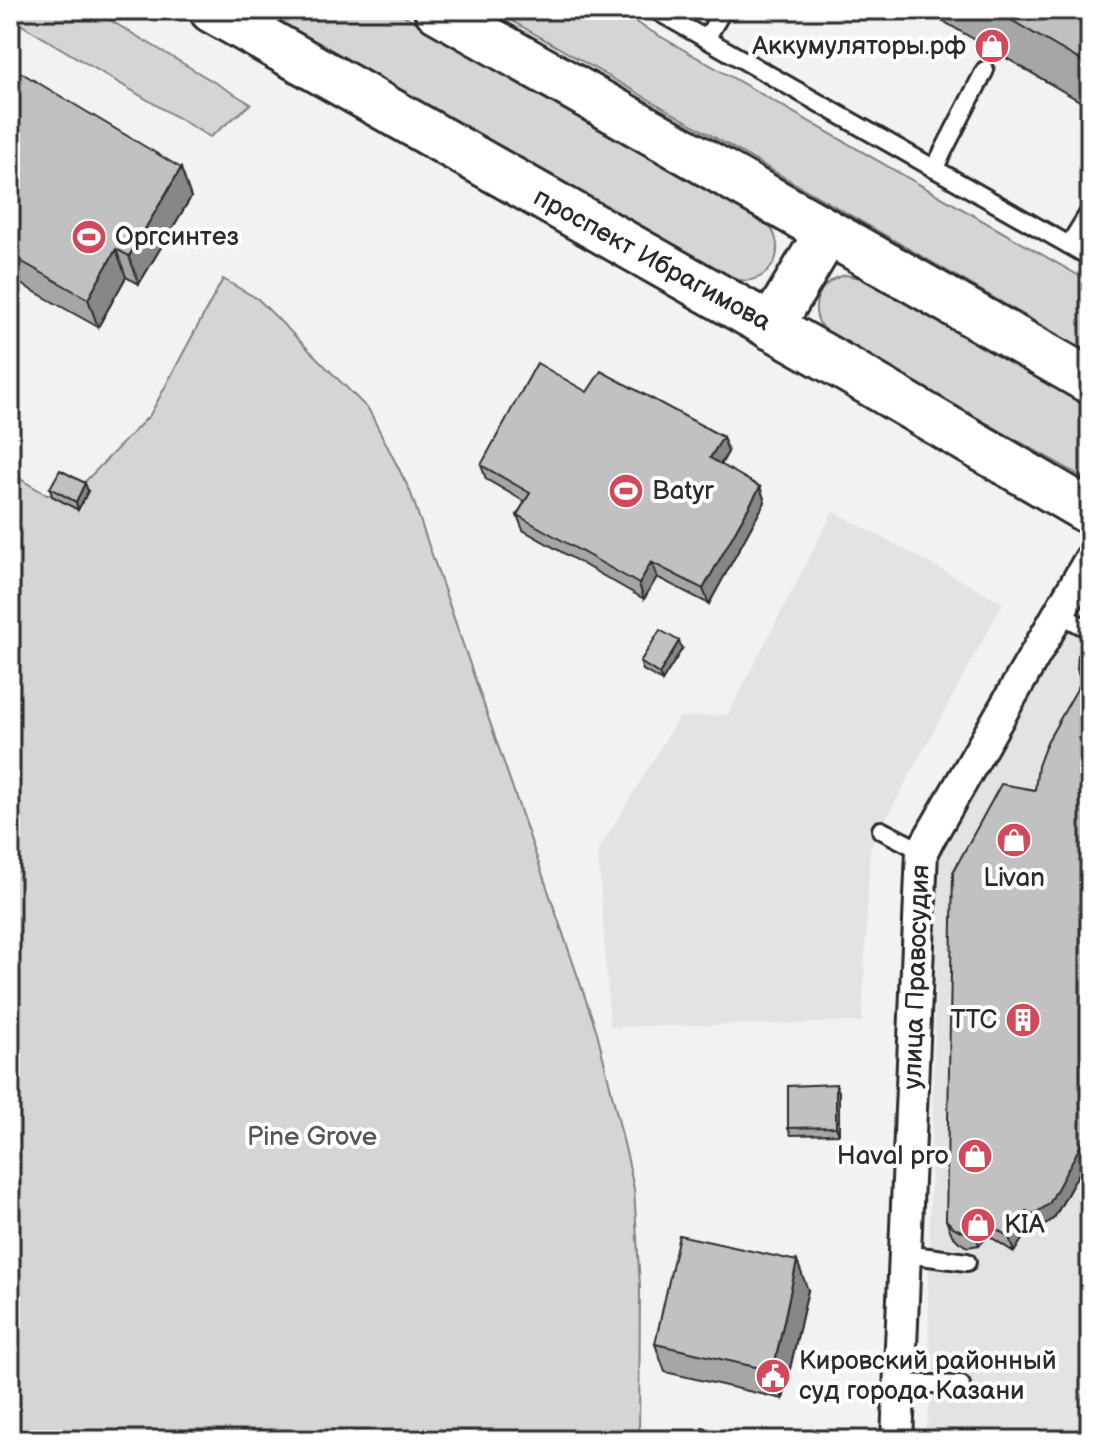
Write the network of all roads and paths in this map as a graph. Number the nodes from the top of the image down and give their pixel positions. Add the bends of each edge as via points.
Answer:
1 (212, 10) edge
2 (437, 10) edge
3 (655, 10) edge
4 (723, 10) edge
5 (706, 39) junction
6 (985, 70) dead end
7 (934, 169) junction
8 (1090, 211) edge
9 (827, 233) junction
10 (1069, 245) junction
11 (1090, 257) edge
12 (771, 327) junction
13 (1090, 381) edge
14 (1090, 512) edge
15 (1090, 559) edge
16 (1058, 613) junction
17 (1090, 630) edge
18 (881, 830) dead end
19 (922, 851) junction
20 (905, 1254) junction
21 (967, 1262) dead end
22 (901, 1383) junction
23 (961, 1385) dead end
24 (897, 1440) edge

1 - 12 main road, проспект Ибрагимова
2 - 9 main road
3 - 5 lane
4 - 5 lane
5 - 7 lane
6 - 7 lane
7 - 10 lane
8 - 10 lane
9 - 12 main road
9 - 13 main road
10 - 11 lane
12 - 14 main road, проспект Ибрагимова
15 - 16 street, улица Правосудия
16 - 17 lane
16 - 19 street, улица Правосудия
18 - 19 lane
19 - 20 street, улица Правосудия
20 - 21 lane
20 - 22 street, улица Правосудия
22 - 23 lane
22 - 24 street, улица Правосудия

